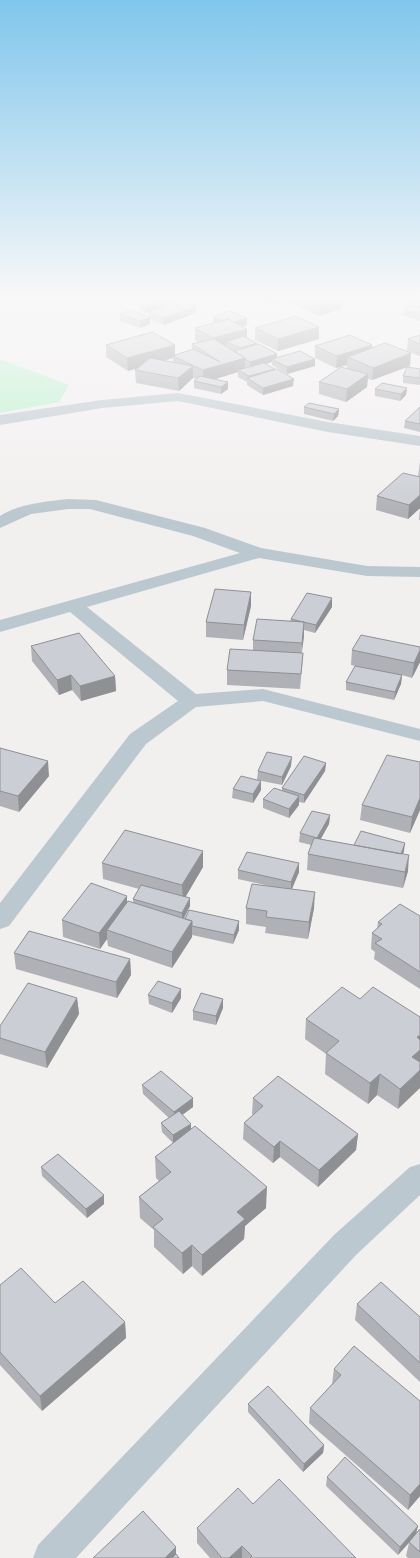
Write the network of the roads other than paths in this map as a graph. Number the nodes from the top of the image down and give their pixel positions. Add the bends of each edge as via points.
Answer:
1 (0, 420) edge
2 (420, 441) edge
3 (0, 523) edge
4 (258, 553) junction
5 (420, 572) edge
6 (73, 605) junction
7 (0, 626) edge
8 (191, 701) junction
9 (420, 735) edge
10 (0, 920) edge
11 (420, 1176) edge
12 (51, 1558) edge

1 - 2 street via 102,404 178,398 328,427
3 - 4 street via 28,509 90,504 199,532
4 - 5 street via 367,571
4 - 6 street
6 - 7 street
6 - 8 street
8 - 9 street via 263,695
8 - 10 street via 138,739
11 - 12 street via 345,1245

